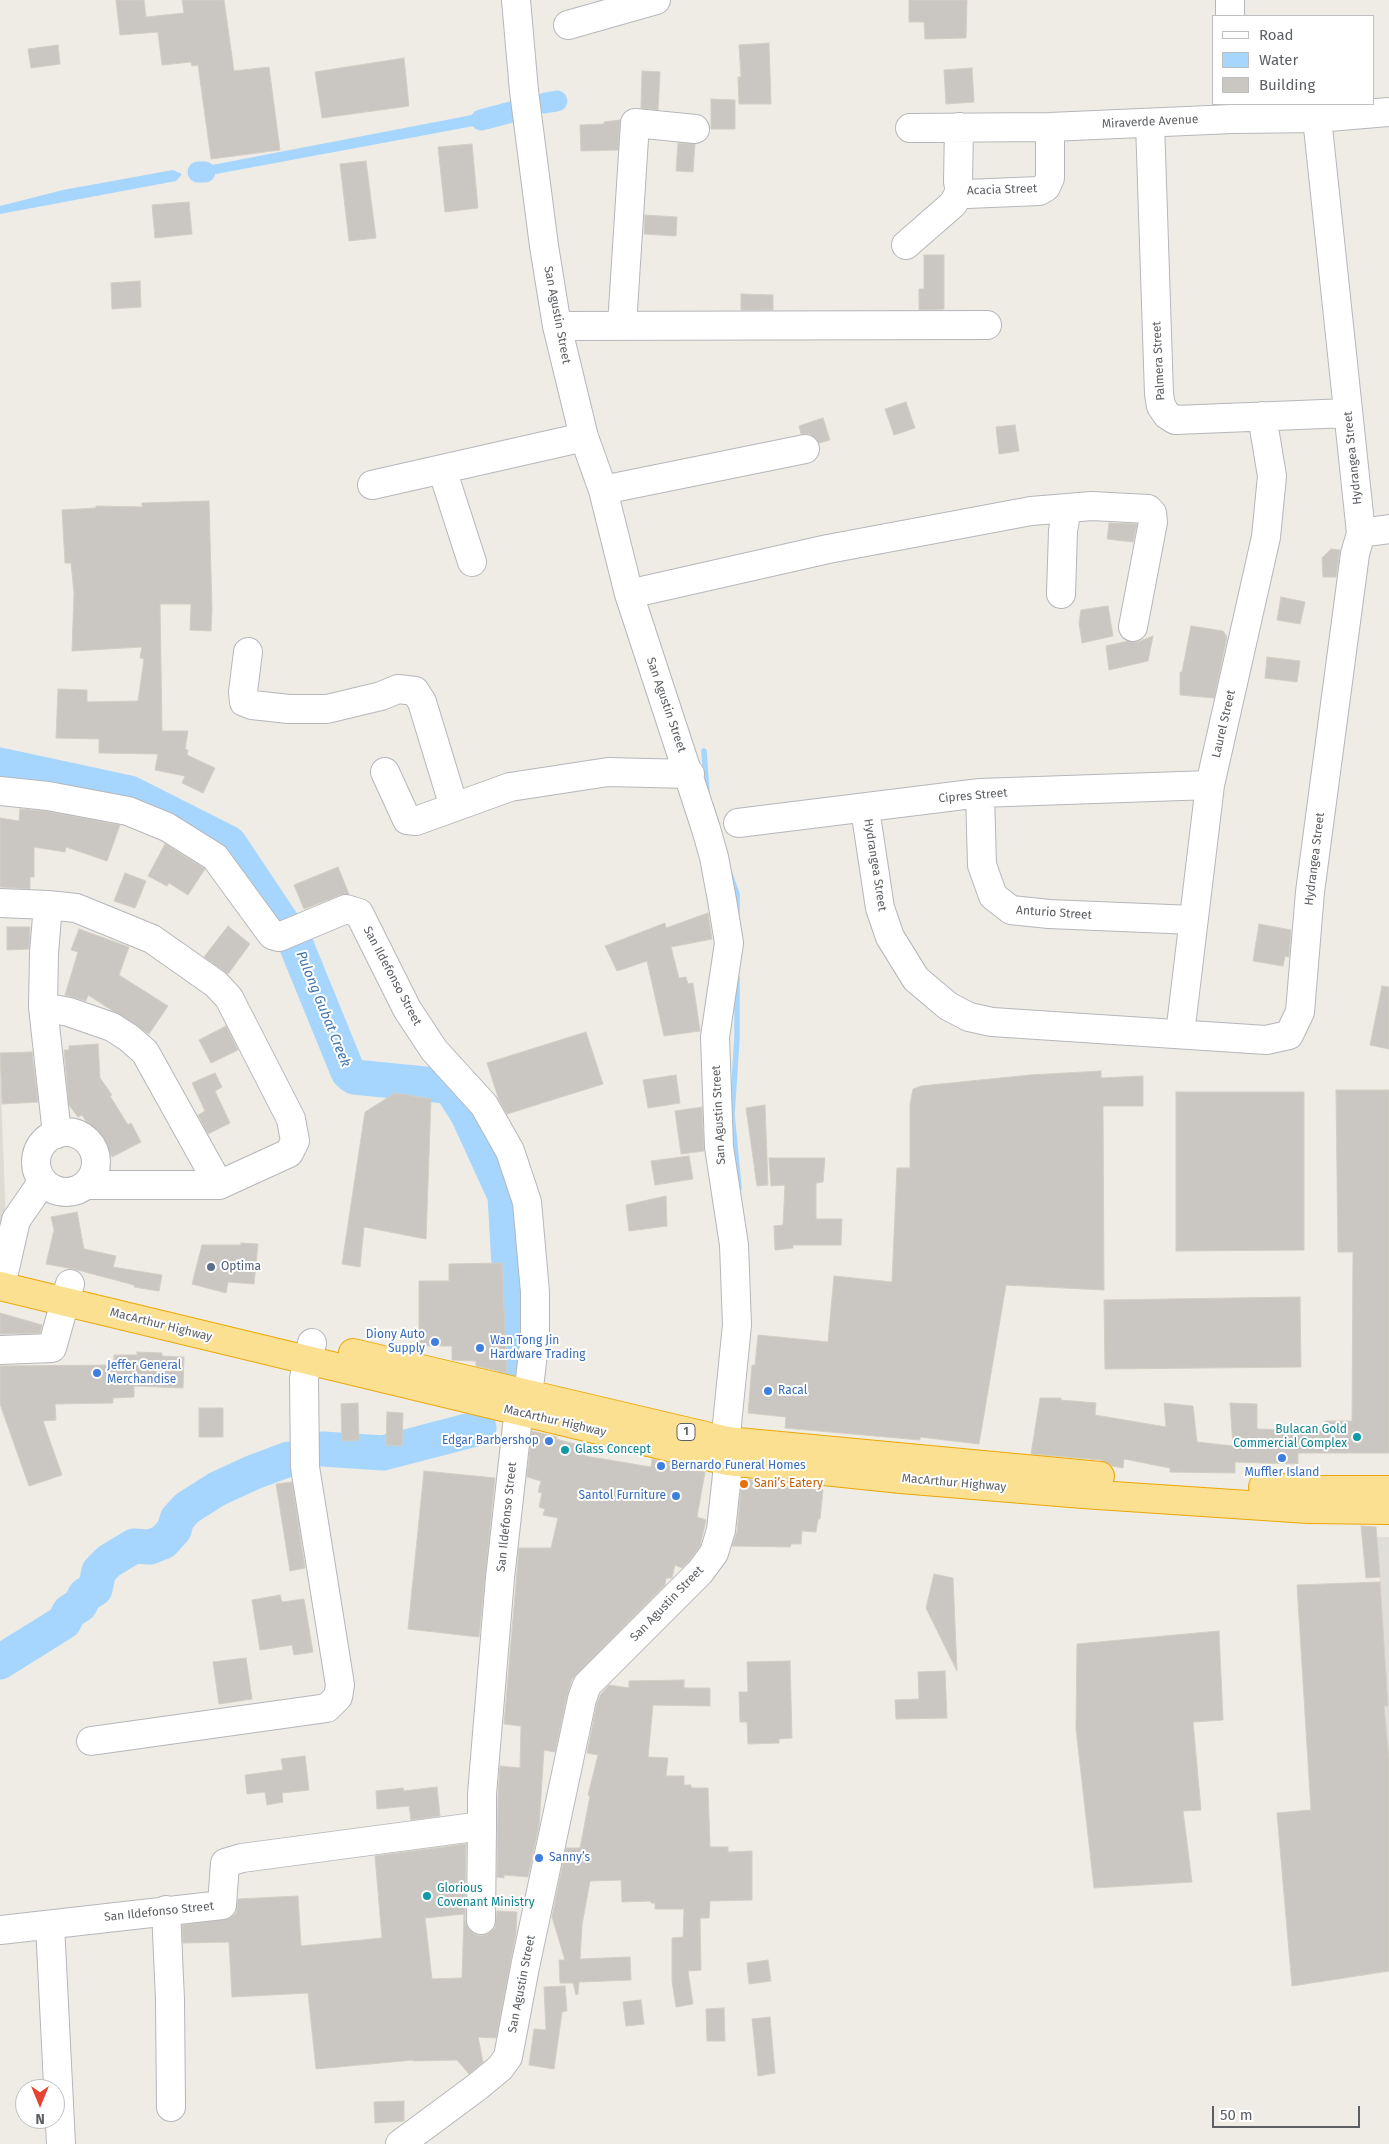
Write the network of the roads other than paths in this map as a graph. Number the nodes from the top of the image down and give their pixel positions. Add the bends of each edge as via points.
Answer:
1 (516, 0) edge
2 (656, 0) edge
3 (602, 7) edge
4 (568, 25) dead end
5 (1232, 111) edge
6 (1389, 112) edge
7 (1317, 118) junction
8 (1150, 122) junction
9 (1050, 127) junction
10 (910, 128) dead end
11 (959, 128) junction
12 (695, 129) dead end
13 (960, 191) junction
14 (906, 245) dead end
15 (622, 325) junction
16 (987, 325) dead end
17 (557, 326) junction
18 (1348, 413) junction
19 (1262, 416) junction
20 (584, 437) junction
21 (805, 450) dead end
22 (442, 470) junction
23 (372, 485) dead end
24 (603, 490) junction
25 (1067, 508) junction
26 (1389, 530) edge
27 (1361, 533) junction
28 (472, 562) dead end
29 (629, 594) junction
30 (1060, 594) dead end
31 (1132, 627) dead end
32 (248, 652) dead end
33 (385, 772) dead end
34 (690, 774) junction
35 (1210, 785) junction
36 (0, 791) edge
37 (980, 793) junction
38 (454, 807) junction
39 (866, 809) junction
40 (738, 823) dead end
41 (0, 903) edge
42 (48, 905) junction
43 (1193, 920) junction
44 (43, 1007) junction
45 (1180, 1034) junction
46 (57, 1134) junction
47 (43, 1181) junction
48 (86, 1184) junction
49 (219, 1185) junction
50 (1, 1277) edge
51 (68, 1293) junction
52 (0, 1350) edge
53 (310, 1352) junction
54 (523, 1403) junction
55 (727, 1451) junction
56 (1389, 1490) edge
57 (1389, 1510) edge
58 (91, 1741) dead end
59 (482, 1826) junction
60 (166, 1910) junction
61 (480, 1920) dead end
62 (50, 1925) junction
63 (0, 1930) edge
64 (171, 2107) dead end
65 (61, 2144) edge
66 (400, 2144) edge

1 - 17 street, San Agustin Street via 525,101
2 - 3 street
3 - 4 street
5 - 7 street, Miraverde Avenue
5 - 8 street, Miraverde Avenue
6 - 7 street, Miraverde Avenue
7 - 18 street, Hydrangea Street
8 - 9 street, Miraverde Avenue
8 - 19 street, Palmera Street via 1161,406 1175,420
9 - 11 street, Miraverde Avenue
9 - 13 street, Acacia Street via 1050,178 1046,187 1038,191 968,194
10 - 11 street, Miraverde Avenue
11 - 13 street, Acacia Street
12 - 15 street via 635,123
13 - 14 street via 954,204
15 - 16 street
15 - 17 street
17 - 20 street, San Agustin Street
18 - 19 street, Palmera Street
18 - 27 street, Hydrangea Street
19 - 35 street, Laurel Street via 1272,476 1266,537
20 - 22 street
20 - 24 street, San Agustin Street
21 - 24 street
22 - 23 street
22 - 28 street
24 - 29 street, San Agustin Street
25 - 29 street via 1030,511 828,549
25 - 30 street
25 - 31 street via 1138,508 1152,513 1153,522
26 - 27 street
27 - 45 street, Hydrangea Street via 1355,554 1310,892 1300,1012 1289,1035 1266,1040
29 - 34 street, San Agustin Street via 668,718
32 - 38 street via 243,692 244,702 252,705 327,709 398,689 415,691 422,702
33 - 38 street via 407,820 416,821
34 - 38 street via 608,772 510,786
34 - 55 street, San Agustin Street via 714,857 729,943 715,1037 719,1147 734,1245 737,1325
35 - 37 street, Cipres Street
35 - 43 street, Laurel Street
36 - 54 street, San Ildefonso Street via 128,811 167,828 215,857 272,935 291,933 346,909 359,913 407,1009 434,1050 484,1105 510,1152 527,1202 535,1292 535,1336 530,1379
37 - 39 street, Cipres Street
37 - 43 street, Anturio Street via 982,866 993,896 1011,910
39 - 40 street, Cipres Street
39 - 45 street, Hydrangea Street via 880,908 890,937 916,979 948,1006 969,1017 992,1022
41 - 42 street
42 - 44 street
42 - 49 street via 76,908 152,939 216,984 230,998 291,1119 295,1141 289,1153
43 - 45 street, Laurel Street
44 - 46 street
44 - 49 street via 112,1027 145,1052
46 - 47 street via 44,1141 38,1150 36,1162
46 - 48 street via 74,1133 92,1146 95,1170
47 - 48 street via 58,1191 69,1192
47 - 50 street via 16,1220
48 - 49 street
50 - 51 highway, MacArthur Highway / 1
51 - 52 street via 52,1348
51 - 53 highway, MacArthur Highway / 1
53 - 54 highway, MacArthur Highway / 1
53 - 58 street via 304,1378 305,1467 340,1685 338,1697 327,1708
54 - 55 highway, MacArthur Highway / 1
54 - 59 street, San Ildefonso Street via 500,1578
55 - 56 highway, MacArthur Highway / 1 via 1309,1490
55 - 57 highway, MacArthur Highway / 1 via 901,1479 1308,1509
55 - 66 street, San Agustin Street via 721,1530 714,1553 700,1572 587,1685 524,1967 508,2057 483,2082
59 - 60 street, San Ildefonso Street via 242,1858 225,1863 222,1905
59 - 61 street
60 - 62 street, San Ildefonso Street
60 - 64 street
62 - 63 street, San Ildefonso Street
62 - 65 street

